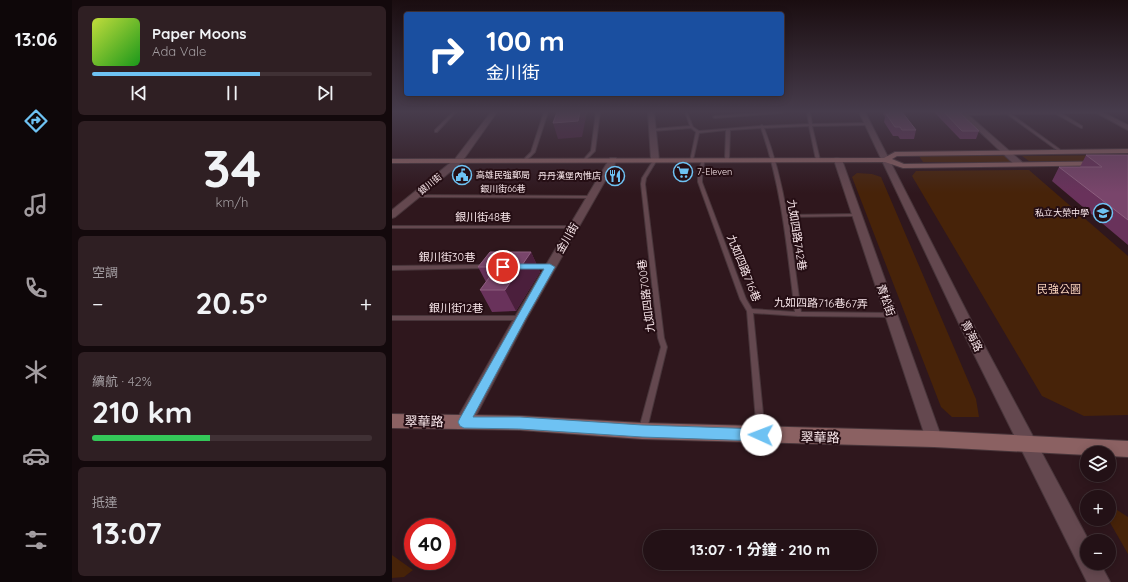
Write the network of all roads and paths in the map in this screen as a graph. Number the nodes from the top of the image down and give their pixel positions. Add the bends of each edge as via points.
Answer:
1 (474, 139) edge
2 (537, 139) edge
3 (595, 139) edge
4 (654, 139) edge
5 (696, 139) edge
6 (728, 139) edge
7 (767, 139) edge
8 (814, 139) edge
9 (876, 139) edge
10 (992, 139) edge
11 (1043, 139) edge
12 (1128, 151) edge
13 (1006, 152) junction
14 (1061, 152) junction
15 (525, 160) junction
16 (585, 160) junction
17 (613, 160) junction
18 (655, 160) junction
19 (691, 160) junction
20 (704, 160) junction
21 (727, 160) junction
22 (774, 160) junction
23 (818, 160) junction
24 (838, 160) junction
25 (886, 160) junction
26 (392, 161) edge
27 (458, 161) junction
28 (1128, 163) edge
29 (1019, 164) junction
30 (415, 196) junction
31 (591, 197) junction
32 (392, 215) edge
33 (856, 215) junction
34 (785, 216) junction
35 (392, 227) edge
36 (574, 227) junction
37 (495, 267) edge
38 (526, 267) edge
39 (550, 267) junction
40 (392, 268) edge
41 (750, 311) junction
42 (798, 314) junction
43 (891, 314) junction
44 (392, 318) edge
45 (521, 318) junction
46 (392, 421) edge
47 (464, 422) junction
48 (642, 431) junction
49 (761, 435) junction
50 (934, 439) junction
51 (1028, 444) junction
52 (1128, 448) edge
53 (1080, 544) edge
54 (1093, 570) edge
55 (1099, 582) edge

1 - 27 street, 銀川街
2 - 15 lane via 533,152
3 - 16 lane via 593,151
4 - 18 street
5 - 19 lane
6 - 21 lane
7 - 22 lane, 九如四路742巷
8 - 23 lane
9 - 25 street, 青海路
10 - 13 street
11 - 14 lane
12 - 14 street
13 - 14 street
13 - 25 street via 895,154
13 - 29 street
15 - 16 street
15 - 27 street
16 - 17 street
17 - 18 street
17 - 31 street, 金川街
18 - 19 street
18 - 48 lane, 九如四路700巷 via 644,178 644,184 664,347
19 - 20 street
20 - 21 street
20 - 41 lane, 九如四路716巷 via 700,182 743,299
21 - 22 street
22 - 23 street
22 - 34 lane, 九如四路742巷
23 - 24 street
24 - 25 street
24 - 33 street, 青松街
25 - 29 street via 904,166
25 - 51 street, 青海路
26 - 27 street
27 - 30 street, 銀川街
28 - 29 street
30 - 31 lane, 銀川街66巷
30 - 32 street, 銀川街
31 - 36 street, 金川街
33 - 34 lane
33 - 43 street, 青松街
34 - 42 lane, 九如四路742巷
35 - 36 lane, 銀川街48巷
36 - 39 street, 金川街
37 - 40 lane, 銀川街30巷
38 - 39 lane
39 - 45 street, 金川街
41 - 42 lane, 九如四路716巷67弄
41 - 49 lane, 九如四路716巷
42 - 43 lane, 九如四路716巷67弄
43 - 50 street, 青松街
44 - 45 lane, 銀川街12巷
45 - 47 street, 金川街
46 - 47 street, 翠華路
47 - 48 street, 翠華路
48 - 49 street, 翠華路
49 - 50 street, 翠華路
50 - 51 street, 翠華路
51 - 52 street, 翠華路
51 - 53 street, 青海路
54 - 55 street

